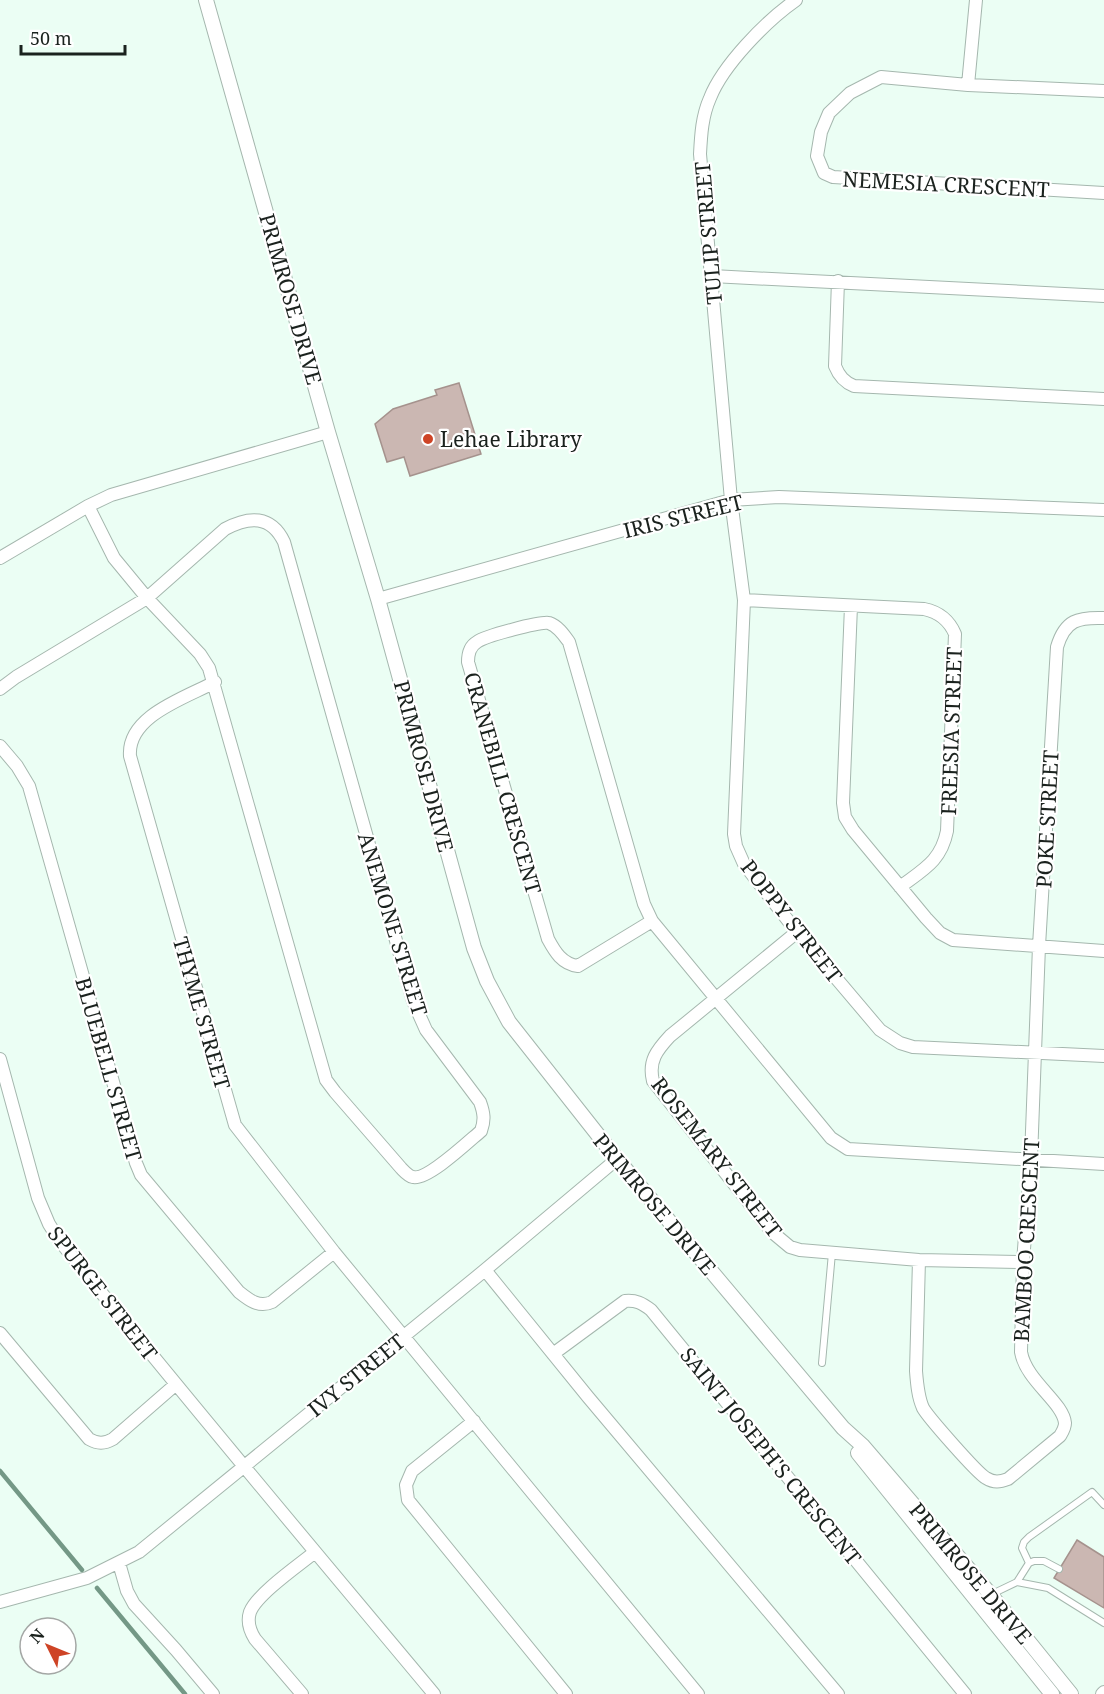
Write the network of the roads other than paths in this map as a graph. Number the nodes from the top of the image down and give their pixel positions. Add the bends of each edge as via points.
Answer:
1 (206, 0) edge
2 (796, 0) edge
3 (976, 0) edge
4 (968, 85) junction
5 (1104, 91) edge
6 (1104, 193) edge
7 (712, 276) junction
8 (838, 281) junction
9 (1104, 296) edge
10 (1104, 399) edge
11 (328, 432) junction
12 (731, 500) junction
13 (88, 506) junction
14 (1104, 510) edge
15 (0, 558) edge
16 (147, 598) junction
17 (378, 598) junction
18 (744, 600) junction
19 (851, 606) junction
20 (1104, 618) edge
21 (214, 682) junction
22 (0, 689) edge
23 (0, 746) edge
24 (900, 887) junction
25 (652, 921) junction
26 (797, 932) junction
27 (1039, 946) junction
28 (1104, 951) edge
29 (715, 999) junction
30 (1035, 1053) junction
31 (1104, 1056) edge
32 (0, 1059) edge
33 (1031, 1158) junction
34 (617, 1159) junction
35 (1104, 1164) edge
36 (334, 1252) junction
37 (832, 1253) junction
38 (919, 1260) junction
39 (1023, 1262) junction
40 (485, 1270) junction
41 (0, 1333) edge
42 (403, 1336) junction
43 (553, 1354) junction
44 (822, 1363) dead end
45 (175, 1385) junction
46 (474, 1421) junction
47 (843, 1428) junction
48 (245, 1467) junction
49 (1104, 1505) edge
50 (315, 1552) junction
51 (119, 1563) junction
52 (1029, 1563) junction
53 (1059, 1569) dead end
54 (1017, 1582) junction
55 (990, 1595) junction
56 (0, 1602) edge
57 (1104, 1623) edge
58 (213, 1694) edge
59 (302, 1694) edge
60 (434, 1694) edge
61 (566, 1694) edge
62 (698, 1694) edge
63 (838, 1694) edge
64 (964, 1694) edge
65 (1052, 1694) edge
66 (1071, 1694) edge

1 - 11 street, PRIMROSE DRIVE
2 - 7 street, TULIP STREET via 741,52 710,98 700,154
3 - 4 street
4 - 5 street, NEMESIA CRESCENT
4 - 6 street, NEMESIA CRESCENT via 882,77 862,86 837,104 820,132 817,156 824,173 832,177
7 - 8 street
7 - 12 street, TULIP STREET
8 - 9 street
8 - 10 street via 835,366 849,384
11 - 13 street via 129,489
11 - 17 street, PRIMROSE DRIVE
12 - 14 street, IRIS STREET via 779,497
12 - 17 street, IRIS STREET
12 - 18 street, POPPY STREET
13 - 15 street
13 - 16 street, ANEMONE STREET via 114,558
16 - 21 street, ANEMONE STREET via 204,660
16 - 21 street, ANEMONE STREET via 216,536 237,523 262,520 280,533 413,1001 426,1030 484,1112 481,1131 420,1177 401,1168 327,1080
16 - 22 street
17 - 34 street, PRIMROSE DRIVE via 486,981 509,1022
18 - 19 street, FREESIA STREET
18 - 26 street, POPPY STREET via 734,834 744,864
19 - 24 street via 845,817
19 - 24 street, FREESIA STREET via 932,611 947,620 955,634 944,846 937,858
20 - 27 street, POKE STREET via 1077,620 1061,635 1058,647
21 - 36 street, THYME STREET via 144,721 131,739 130,756 235,1125
23 - 36 street, BLUEBELL STREET via 28,786 141,1175 238,1292 253,1302 272,1302
24 - 27 street via 940,933 952,940
25 - 25 street, CRANEBILL CRESCENT via 569,642 547,622 478,640 468,662 552,948 566,963 578,966
25 - 29 street, CRANEBILL CRESCENT
26 - 29 street, ROSEMARY STREET
26 - 30 street, POPPY STREET via 880,1030 900,1043 913,1047
27 - 28 street
27 - 30 street, POKE STREET
29 - 33 street, CRANEBILL CRESCENT via 824,1130 848,1149
29 - 37 street, ROSEMARY STREET via 657,1050 652,1065 653,1081 772,1232 790,1247
30 - 31 street, POPPY STREET
30 - 33 street, BAMBOO CRESCENT
32 - 45 street, SPURGE STREET via 38,1198 49,1224
33 - 35 street, CRANEBILL CRESCENT
33 - 39 street, BAMBOO CRESCENT
34 - 40 street, IVY STREET
34 - 47 street, PRIMROSE DRIVE
36 - 42 street, THYME STREET
37 - 38 street, ROSEMARY STREET
37 - 44 lane
38 - 39 street, ROSEMARY STREET
38 - 39 street, BAMBOO CRESCENT via 916,1371 924,1410 978,1473 999,1482 1008,1479 1060,1436 1065,1421 1023,1362
40 - 42 street, IVY STREET
40 - 43 street
41 - 45 street via 94,1442 113,1439
42 - 46 street, THYME STREET
42 - 48 street, IVY STREET
43 - 63 street
43 - 64 street, SAINT JOSEPH'S CRESCENT via 625,1301 642,1303 651,1310
45 - 48 street, SPURGE STREET
46 - 61 street via 412,1471 406,1485 408,1500
46 - 62 street, THYME STREET
47 - 55 street, PRIMROSE DRIVE via 863,1446
47 - 65 street, PRIMROSE DRIVE via 859,1455
48 - 50 street, SPURGE STREET
48 - 51 street, IVY STREET via 139,1552
49 - 52 lane via 1092,1492 1029,1537 1022,1548
50 - 59 street via 261,1597 249,1619 255,1639
50 - 60 street, SPURGE STREET
51 - 56 street, IVY STREET via 87,1578
51 - 58 street via 134,1604
52 - 53 lane via 1044,1561
52 - 54 lane
54 - 55 lane
54 - 57 lane via 1048,1588
55 - 66 street, PRIMROSE DRIVE

